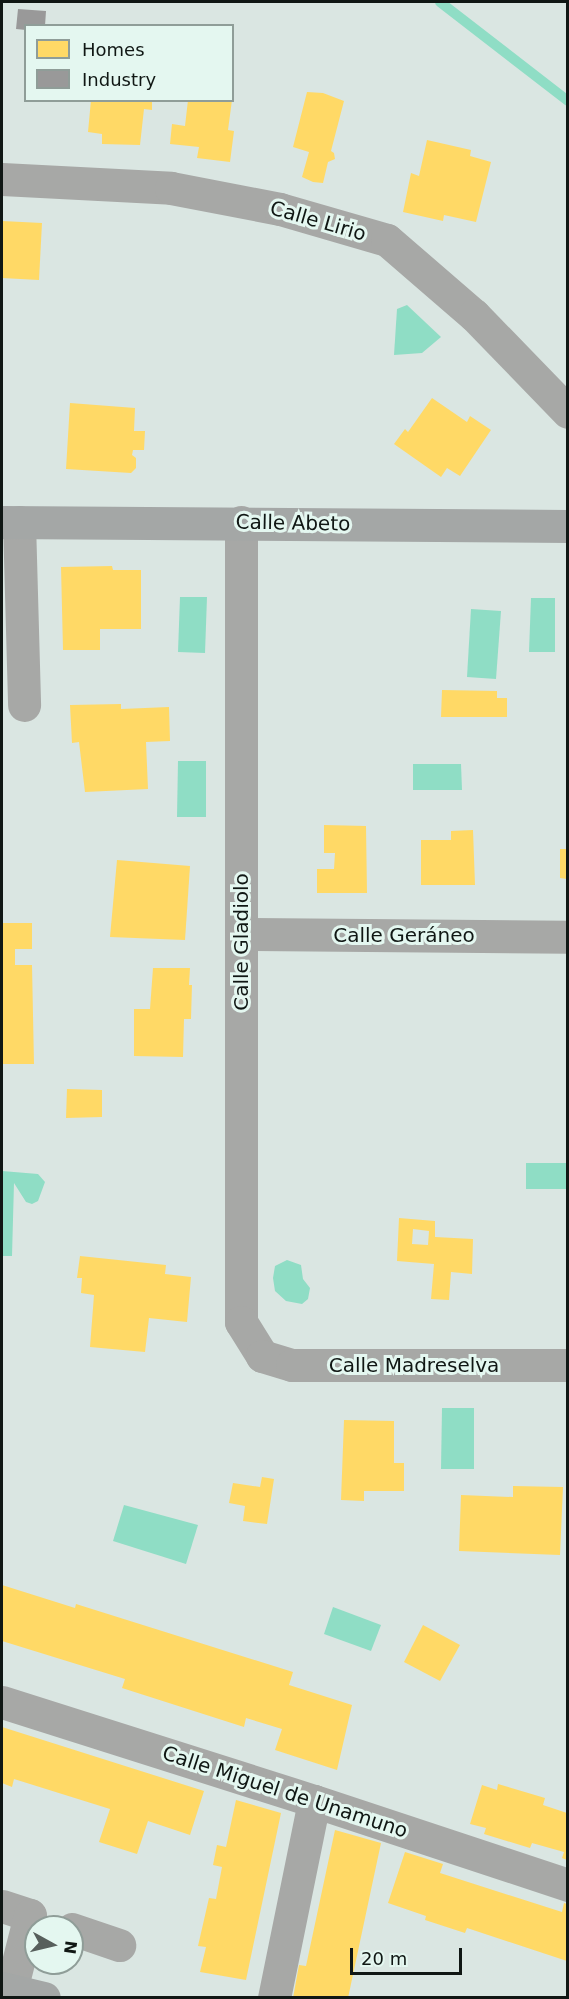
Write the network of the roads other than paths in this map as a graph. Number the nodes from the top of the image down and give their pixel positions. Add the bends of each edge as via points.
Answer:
1 (2, 179) edge
2 (567, 412) edge
3 (10, 522) edge
4 (241, 522) junction
5 (567, 526) edge
6 (24, 705) dead end
7 (241, 934) junction
8 (567, 937) edge
9 (262, 1356) joint
10 (567, 1365) edge
11 (2, 1702) edge
12 (314, 1801) junction
13 (567, 1885) edge
14 (16, 1910) edge
15 (31, 1915) edge
16 (84, 1933) edge
17 (119, 1945) dead end
18 (6, 1989) edge
19 (44, 1998) edge
20 (274, 1998) edge

1 - 2 street, Calle Lirio via 171,188 280,209 387,240 474,315
3 - 4 street, Calle Abeto
3 - 6 street, Calle Abeto
4 - 5 street, Calle Abeto
4 - 7 street, Calle Gladiolo
7 - 8 street, Calle Geráneo
7 - 9 street, Calle Gladiolo via 241,1322
9 - 10 street, Calle Madreselva via 292,1365
11 - 12 street, Calle Miguel de Unamuno
12 - 13 street, Calle Miguel de Unamuno
12 - 20 street
14 - 15 street
14 - 18 street
16 - 17 street
18 - 19 street

